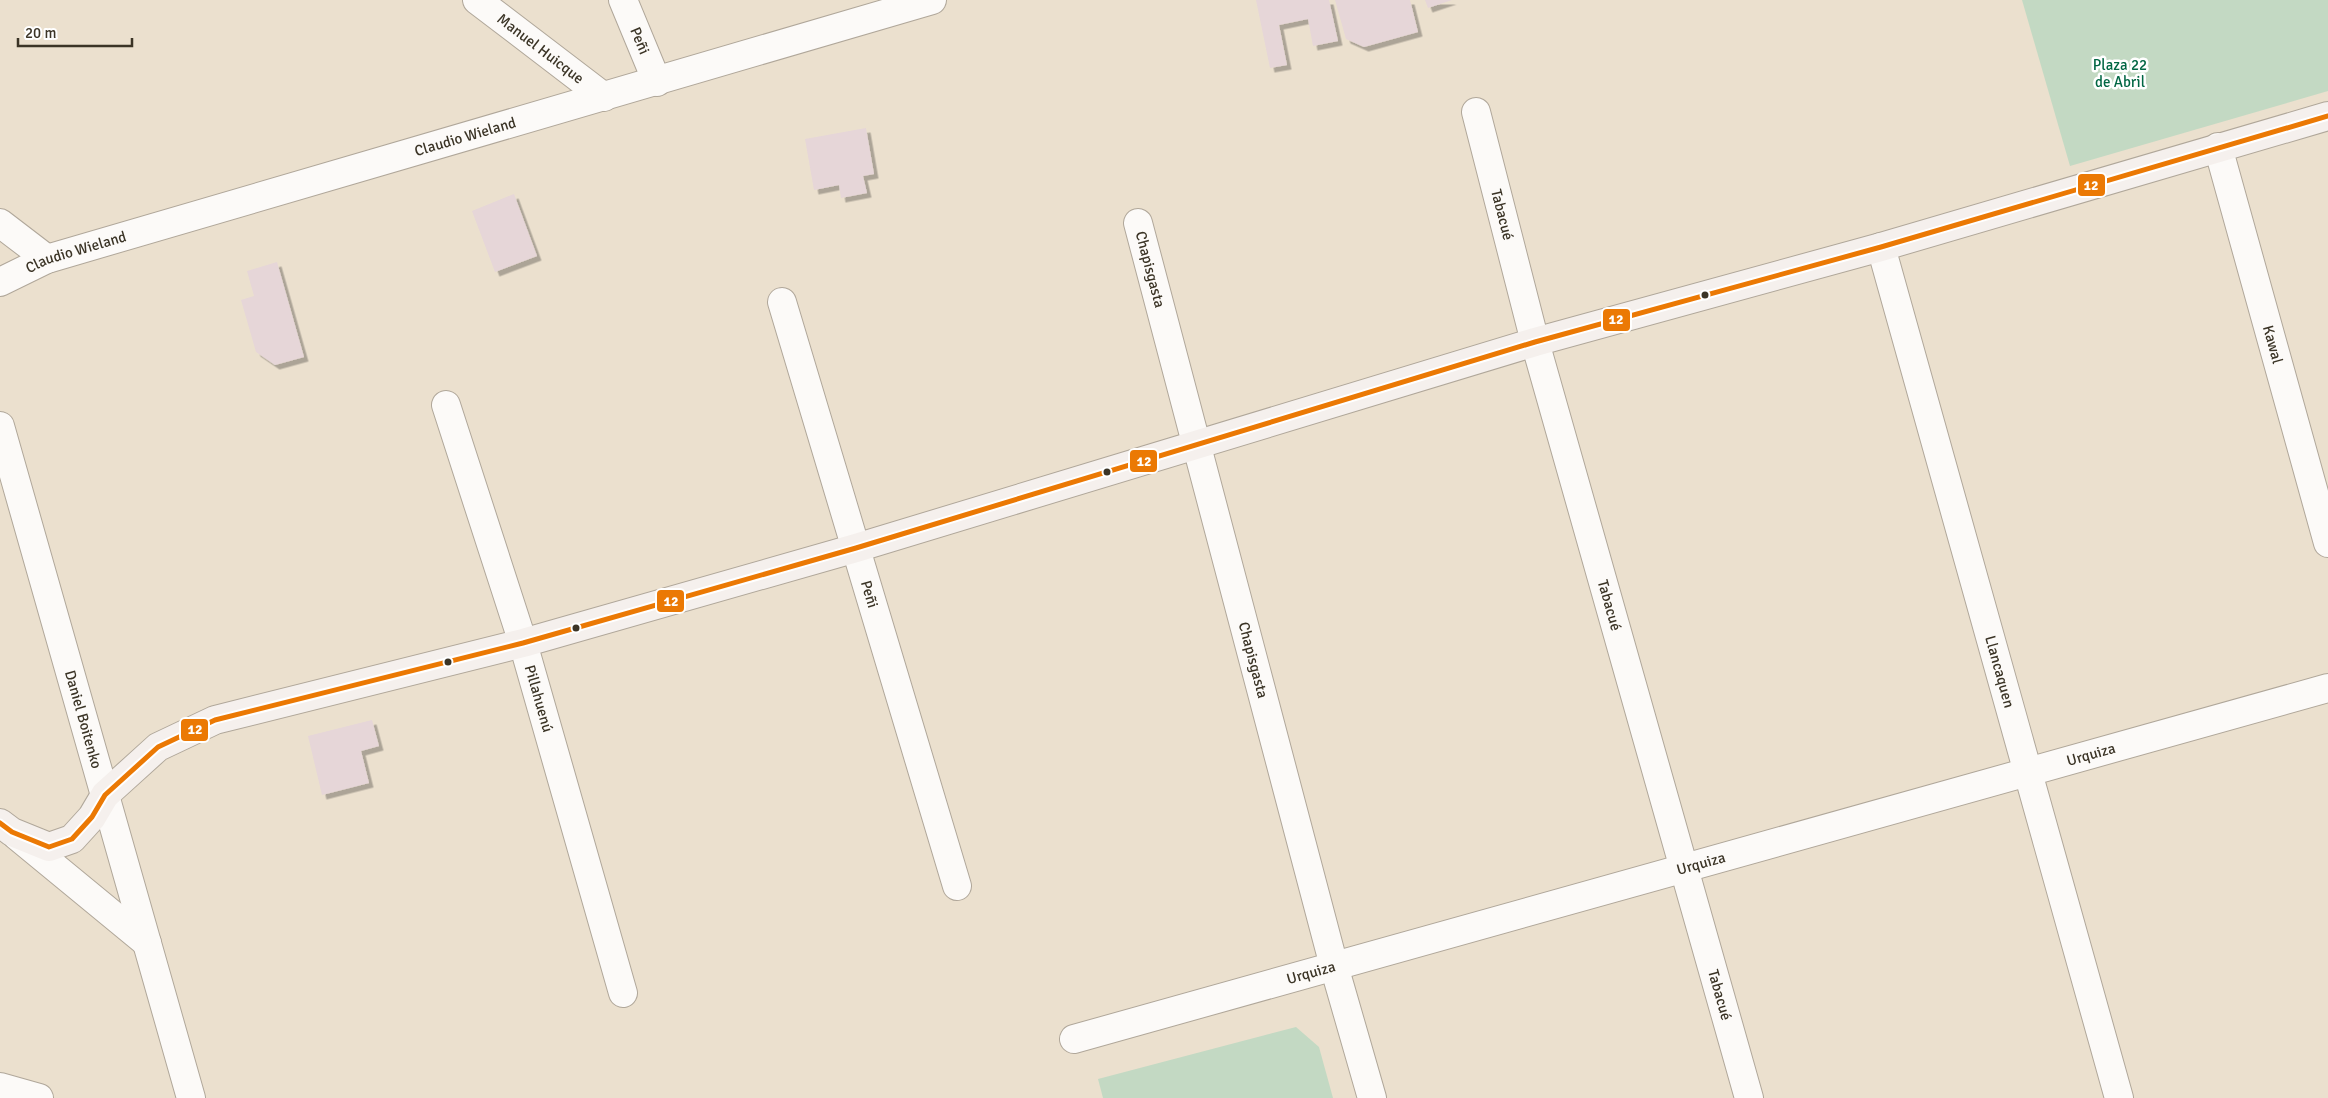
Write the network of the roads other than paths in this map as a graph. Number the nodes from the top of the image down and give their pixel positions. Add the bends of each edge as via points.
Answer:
1 (477, 0) edge
2 (623, 0) edge
3 (932, 0) edge
4 (657, 82) junction
5 (604, 97) junction
6 (1476, 112) dead end
7 (2328, 116) edge
8 (2218, 147) junction
9 (0, 223) edge
10 (1138, 223) dead end
11 (1881, 247) junction
12 (47, 259) junction
13 (0, 282) edge
14 (782, 302) dead end
15 (1535, 342) junction
16 (446, 405) dead end
17 (0, 426) edge
18 (1196, 443) junction
19 (2328, 543) edge
20 (856, 548) junction
21 (523, 643) junction
22 (2328, 688) edge
23 (2028, 772) junction
24 (105, 795) junction
25 (6, 827) edge
26 (1685, 867) junction
27 (956, 886) dead end
28 (147, 943) junction
29 (1334, 966) junction
30 (623, 993) dead end
31 (1074, 1039) dead end
32 (0, 1088) edge
33 (39, 1098) edge
34 (191, 1098) edge
35 (1372, 1098) edge
36 (1749, 1098) edge
37 (2119, 1098) edge

1 - 5 street, Manuel Huicque
2 - 4 street, Peñi
3 - 4 street, Claudio Wieland
4 - 5 street, Claudio Wieland
5 - 12 street, Claudio Wieland
6 - 15 street, Tabacué
7 - 8 main road
8 - 11 main road
8 - 19 street, Kawal
9 - 12 street
10 - 18 street, Chapisgasta
11 - 15 main road
11 - 23 street, Llancaquen
12 - 13 street, Claudio Wieland
14 - 20 street, Peñi
15 - 18 main road
15 - 26 street, Tabacué
16 - 21 street, Pillahuenú
17 - 24 street, Daniel Boitenko
18 - 20 main road
18 - 29 street, Chapisgasta
20 - 21 main road
20 - 27 street, Peñi
21 - 24 main road via 215,720 158,747
21 - 30 street, Pillahuenú
22 - 23 street, Urquiza
23 - 26 street, Urquiza
23 - 37 street, Llancaquen
24 - 25 main road via 92,817 72,839 49,847
24 - 28 street, Daniel Boitenko
25 - 28 street
26 - 29 street, Urquiza
26 - 36 street, Tabacué
28 - 34 street, Daniel Boitenko
29 - 31 street, Urquiza
29 - 35 street, Chapisgasta
32 - 33 street

